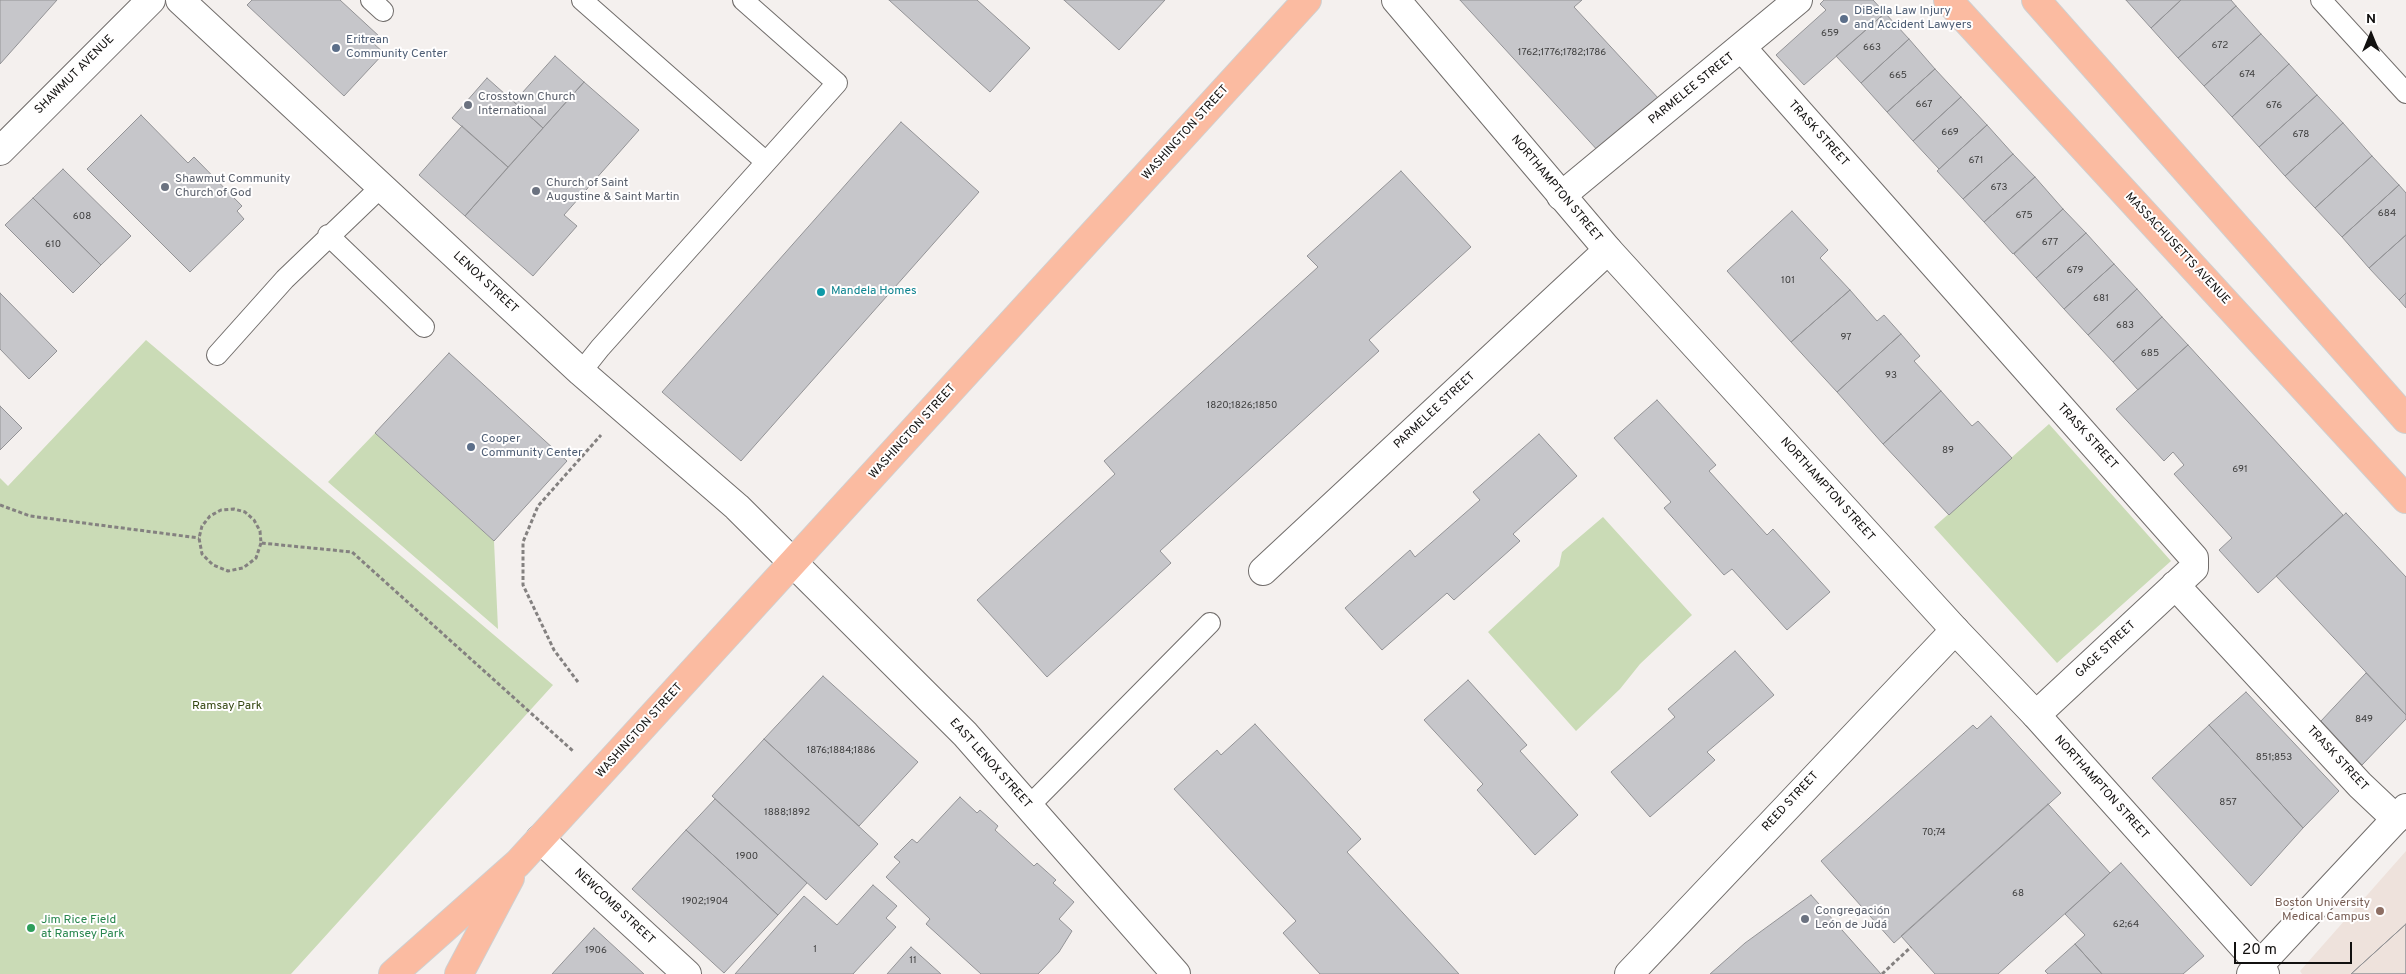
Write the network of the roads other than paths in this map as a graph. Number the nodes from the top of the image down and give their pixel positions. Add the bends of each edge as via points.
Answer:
1 (151, 0) edge
2 (180, 0) edge
3 (582, 0) edge
4 (743, 0) edge
5 (1307, 0) edge
6 (1396, 0) edge
7 (1798, 0) edge
8 (1948, 0) edge
9 (2036, 0) edge
10 (2321, 0) edge
11 (1742, 48) junction
12 (2406, 93) edge
13 (0, 151) edge
14 (766, 162) junction
15 (381, 187) junction
16 (1561, 196) junction
17 (328, 236) junction
18 (1608, 250) junction
19 (424, 327) dead end
20 (217, 355) dead end
21 (581, 372) junction
22 (2406, 420) edge
23 (2406, 499) edge
24 (793, 564) junction
25 (1263, 570) dead end
26 (2175, 585) junction
27 (1210, 623) dead end
28 (1955, 630) junction
29 (2036, 715) junction
30 (1029, 806) junction
31 (2401, 814) edge
32 (540, 839) junction
33 (518, 863) junction
34 (2259, 971) edge
35 (393, 974) edge
36 (459, 974) edge
37 (687, 974) edge
38 (1176, 974) edge
39 (1629, 974) edge

1 - 13 street, SHAWMUT AVENUE
2 - 15 street, LENOX STREET
3 - 14 lane
4 - 14 lane via 837,83
5 - 24 main road, WASHINGTON STREET
6 - 16 street, NORTHAMPTON STREET
7 - 11 street, PARMELEE STREET
8 - 23 main road, MASSACHUSETTS AVENUE
9 - 22 main road
10 - 12 lane
11 - 16 street, PARMELEE STREET
11 - 26 street, TRASK STREET via 2194,558 2194,568
14 - 21 lane
15 - 17 lane
15 - 21 street, LENOX STREET
16 - 18 street, NORTHAMPTON STREET
17 - 19 lane
17 - 20 lane
18 - 25 street, PARMELEE STREET
18 - 28 street, NORTHAMPTON STREET
21 - 24 street, LENOX STREET via 737,507
24 - 30 street, EAST LENOX STREET via 964,734
24 - 32 main road, WASHINGTON STREET
26 - 29 street, GAGE STREET
26 - 31 street, TRASK STREET via 2360,785
27 - 30 lane
28 - 29 street, NORTHAMPTON STREET
28 - 39 street, REED STREET
29 - 34 street, NORTHAMPTON STREET
30 - 38 street, EAST LENOX STREET
31 - 34 street
32 - 33 main road, WASHINGTON STREET
32 - 37 street, NEWCOMB STREET
33 - 35 main road, WASHINGTON STREET
33 - 36 main road, WASHINGTON STREET

